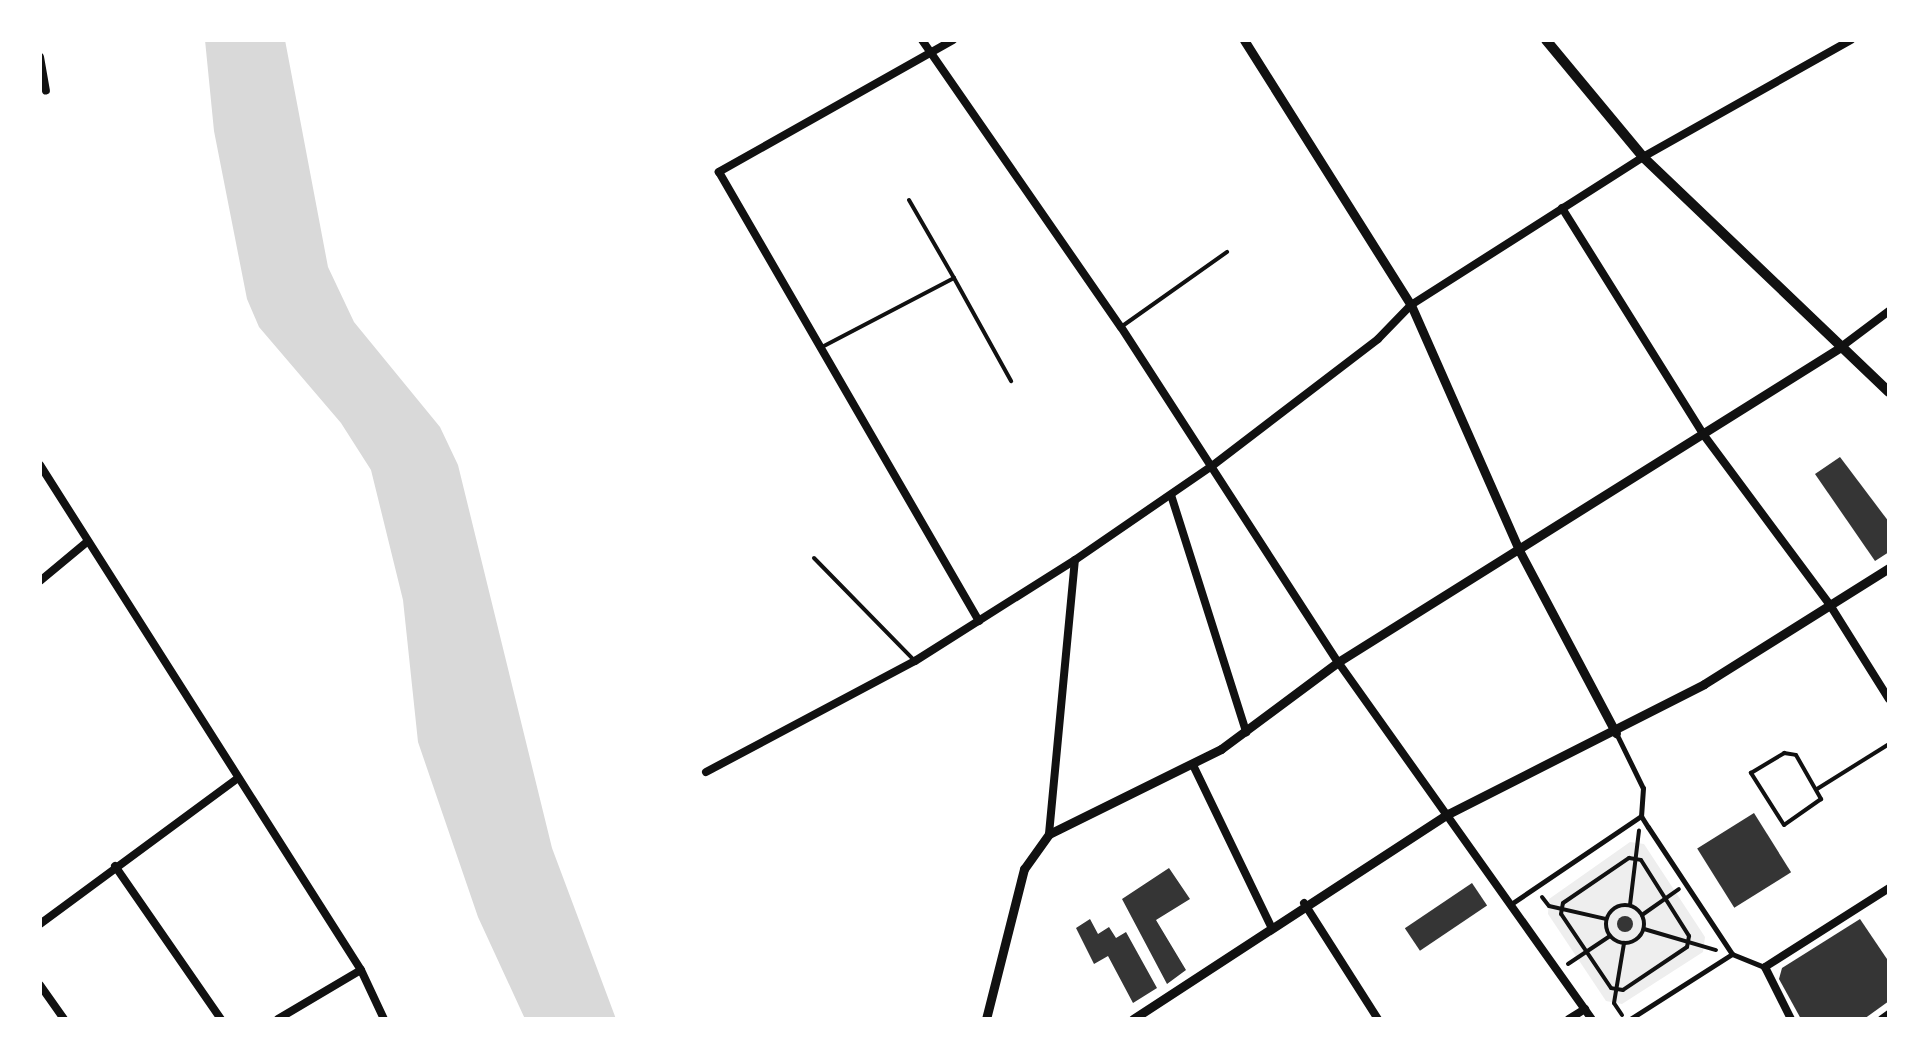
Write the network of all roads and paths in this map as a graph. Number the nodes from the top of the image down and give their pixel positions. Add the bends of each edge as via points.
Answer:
1 (922, 40) edge
2 (953, 40) edge
3 (1244, 40) edge
4 (1546, 40) edge
5 (1851, 40) edge
6 (929, 52) junction
7 (40, 56) edge
8 (46, 90) dead end
9 (1642, 157) junction
10 (909, 200) dead end
11 (1562, 208) junction
12 (1228, 252) dead end
13 (954, 278) junction
14 (1411, 304) junction
15 (1889, 311) edge
16 (1121, 327) junction
17 (1841, 347) junction
18 (818, 349) junction
19 (1011, 381) dead end
20 (1889, 392) edge
21 (1703, 434) junction
22 (40, 465) edge
23 (1212, 466) junction
24 (1171, 495) junction
25 (88, 542) junction
26 (1520, 552) junction
27 (814, 558) dead end
28 (1075, 560) junction
29 (1889, 568) edge
30 (40, 581) edge
31 (1830, 605) junction
32 (978, 621) junction
33 (915, 660) junction
34 (1338, 662) junction
35 (1889, 699) edge
36 (1246, 732) junction
37 (1616, 733) junction
38 (1889, 744) edge
39 (1193, 765) junction
40 (706, 772) dead end
41 (237, 779) junction
42 (1817, 789) junction
43 (1448, 814) junction
44 (1640, 816) junction
45 (1049, 834) junction
46 (1635, 859) junction
47 (116, 866) junction
48 (1685, 884) junction
49 (1536, 887) junction
50 (1889, 888) edge
51 (1664, 898) junction
52 (1304, 902) junction
53 (1512, 904) junction
54 (1630, 905) junction
55 (1562, 909) junction
56 (1642, 914) junction
57 (1606, 919) junction
58 (40, 924) edge
59 (1271, 926) junction
60 (1644, 929) junction
61 (1610, 936) junction
62 (1688, 942) junction
63 (1624, 943) junction
64 (1586, 952) junction
65 (1732, 954) junction
66 (1765, 967) junction
67 (361, 970) junction
68 (1559, 970) junction
69 (40, 985) edge
70 (1616, 989) junction
71 (1584, 1009) junction
72 (1889, 1014) edge
73 (64, 1019) edge
74 (221, 1019) edge
75 (278, 1019) edge
76 (384, 1019) edge
77 (986, 1019) edge
78 (1133, 1019) edge
79 (1378, 1019) edge
80 (1569, 1019) edge
81 (1592, 1019) edge
82 (1628, 1019) edge
83 (1791, 1019) edge
84 (1882, 1019) edge

1 - 6 street
2 - 6 street
3 - 14 street
4 - 9 main road
5 - 9 street
6 - 16 street
6 - 18 street via 719,172
7 - 8 street
9 - 11 street
9 - 17 main road
10 - 13 lane
11 - 14 street
11 - 21 street
12 - 16 lane
13 - 18 lane
13 - 19 lane
14 - 23 street via 1378,340
14 - 26 street
15 - 17 street
16 - 23 street
17 - 20 main road
17 - 21 street
18 - 32 street
21 - 26 street
21 - 31 street
22 - 25 street
23 - 24 street
23 - 34 street
24 - 28 street
24 - 36 street
25 - 30 street
25 - 41 street
26 - 34 street
26 - 37 street
27 - 33 lane
28 - 32 street
28 - 45 street
29 - 31 street
31 - 35 street
31 - 37 street
32 - 33 street
33 - 40 street
34 - 36 street
34 - 43 street
36 - 39 street
37 - 43 street
37 - 44 street via 1643,788
38 - 42 lane
39 - 45 street
39 - 59 street
41 - 47 street
41 - 67 street
42 - 42 lane via 1792,752 1751,773 1784,825 1819,804
43 - 52 street
43 - 53 street
44 - 46 path
44 - 48 street
44 - 49 street
45 - 77 street via 1024,869
46 - 51 path
46 - 54 path
46 - 55 path
47 - 58 street
47 - 74 street
48 - 51 path
48 - 65 street
49 - 53 street
49 - 55 path via 1548,906
50 - 66 street
51 - 56 path
51 - 62 path
52 - 59 street
52 - 79 street
53 - 68 street
54 - 56 path
54 - 57 path via 1618,906
55 - 57 path
55 - 64 path
56 - 60 path
57 - 61 path
59 - 78 street
60 - 62 path
60 - 63 path
61 - 63 path
61 - 64 path
62 - 65 path
62 - 70 path
63 - 70 path
64 - 68 path
64 - 70 path
65 - 66 street
65 - 82 street
66 - 83 street
67 - 75 street
67 - 76 street
68 - 71 street
69 - 73 street
70 - 82 path via 1614,1003
71 - 80 street
71 - 81 street
72 - 84 street

